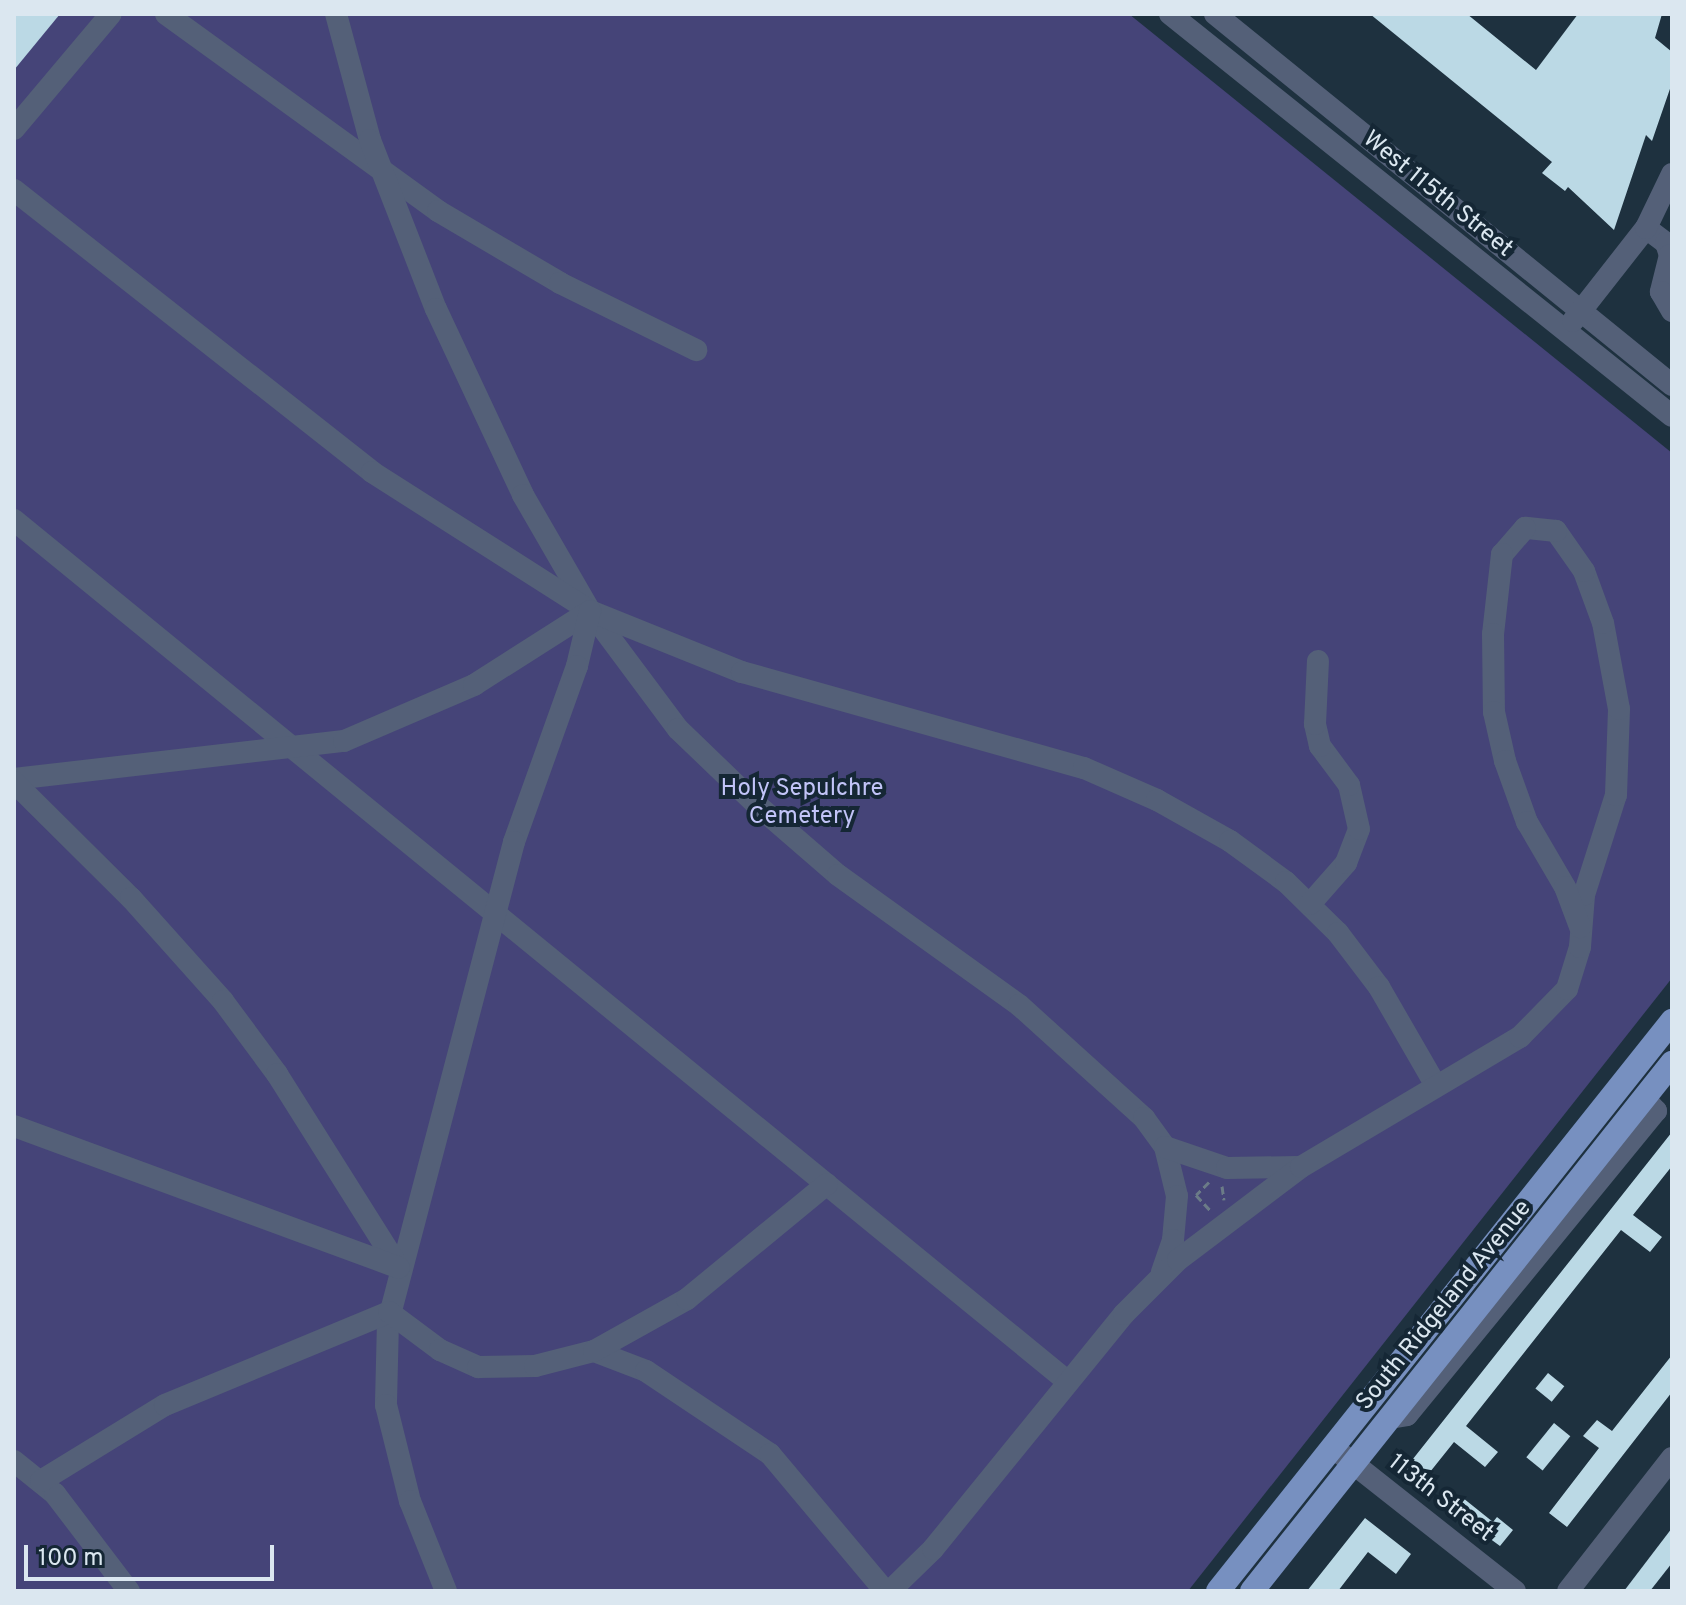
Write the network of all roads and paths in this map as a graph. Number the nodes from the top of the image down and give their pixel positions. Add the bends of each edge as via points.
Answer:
1 (166, 14) edge
2 (336, 14) edge
3 (1170, 14) edge
4 (108, 15) edge
5 (1229, 18) edge
6 (1213, 48) junction
7 (14, 129) edge
8 (384, 175) junction
9 (1670, 182) edge
10 (14, 190) edge
11 (1646, 228) junction
12 (1671, 256) edge
13 (1672, 311) edge
14 (1582, 312) junction
15 (1565, 331) junction
16 (696, 350) dead end
17 (1672, 385) edge
18 (1672, 416) edge
19 (14, 520) edge
20 (590, 611) junction
21 (1318, 661) dead end
22 (295, 750) junction
23 (14, 780) edge
24 (1310, 904) junction
25 (494, 913) junction
26 (1580, 927) junction
27 (1672, 1021) edge
28 (1672, 1063) edge
29 (1435, 1084) junction
30 (14, 1126) edge
31 (1165, 1147) junction
32 (1301, 1167) junction
33 (827, 1184) junction
34 (1212, 1211) junction
35 (1212, 1234) junction
36 (399, 1268) junction
37 (1158, 1280) junction
38 (389, 1312) junction
39 (594, 1351) junction
40 (1066, 1380) junction
41 (1332, 1447) junction
42 (1672, 1458) edge
43 (14, 1461) edge
44 (1353, 1464) junction
45 (41, 1481) junction
46 (129, 1591) edge
47 (446, 1591) edge
48 (888, 1591) edge
49 (1218, 1591) edge
50 (1252, 1591) edge
51 (1515, 1591) edge
52 (1568, 1591) edge

1 - 8 street
2 - 8 street
3 - 6 street, West 115th Street
4 - 7 street
5 - 6 street
5 - 14 street, West 115th Street
6 - 15 street, West 115th Street
8 - 16 street via 560,283
8 - 20 street via 482,411
9 - 11 street
10 - 20 street via 372,472
11 - 12 street via 1666,243
11 - 14 street
12 - 13 street via 1661,292
14 - 15 street
14 - 17 street, West 115th Street
15 - 18 street, West 115th Street
19 - 22 street
20 - 22 street via 433,706 344,741
20 - 24 street via 742,672 1016,747 1121,783 1230,841
20 - 25 street via 577,666
20 - 31 street via 644,687 713,765 838,875 1055,1034 1122,1095
21 - 24 street via 1315,724 1325,755 1349,785 1359,829 1346,863
22 - 23 street
22 - 25 street
23 - 36 street via 223,1001 277,1074
24 - 29 street via 1379,987
25 - 33 street
25 - 36 street
26 - 26 street via 1570,897 1527,822 1494,712 1493,634 1502,554 1525,528 1556,531 1573,550 1603,623 1617,682 1621,738 1616,795 1584,895
26 - 29 street via 1575,967 1554,1007 1520,1037
27 - 41 main road, South Ridgeland Avenue
28 - 44 main road, South Ridgeland Avenue
29 - 32 street
30 - 36 street
31 - 32 street via 1227,1168
31 - 37 street via 1174,1172 1177,1218
32 - 35 street
33 - 39 street via 687,1299
33 - 40 street
34 - 34 path via 1221,1207 1227,1194 1221,1184 1210,1181 1196,1195 1201,1206
34 - 35 path
35 - 37 street
36 - 38 street
37 - 40 street
38 - 39 street via 440,1350 478,1367 535,1366
38 - 45 street via 175,1399
38 - 47 street via 386,1405 410,1501
39 - 48 street via 646,1371 770,1454
40 - 48 street via 933,1549
41 - 44 street, 113th Street
41 - 49 main road, South Ridgeland Avenue
42 - 52 street
43 - 45 street
44 - 50 main road, South Ridgeland Avenue
44 - 51 street, 113th Street
45 - 46 street

